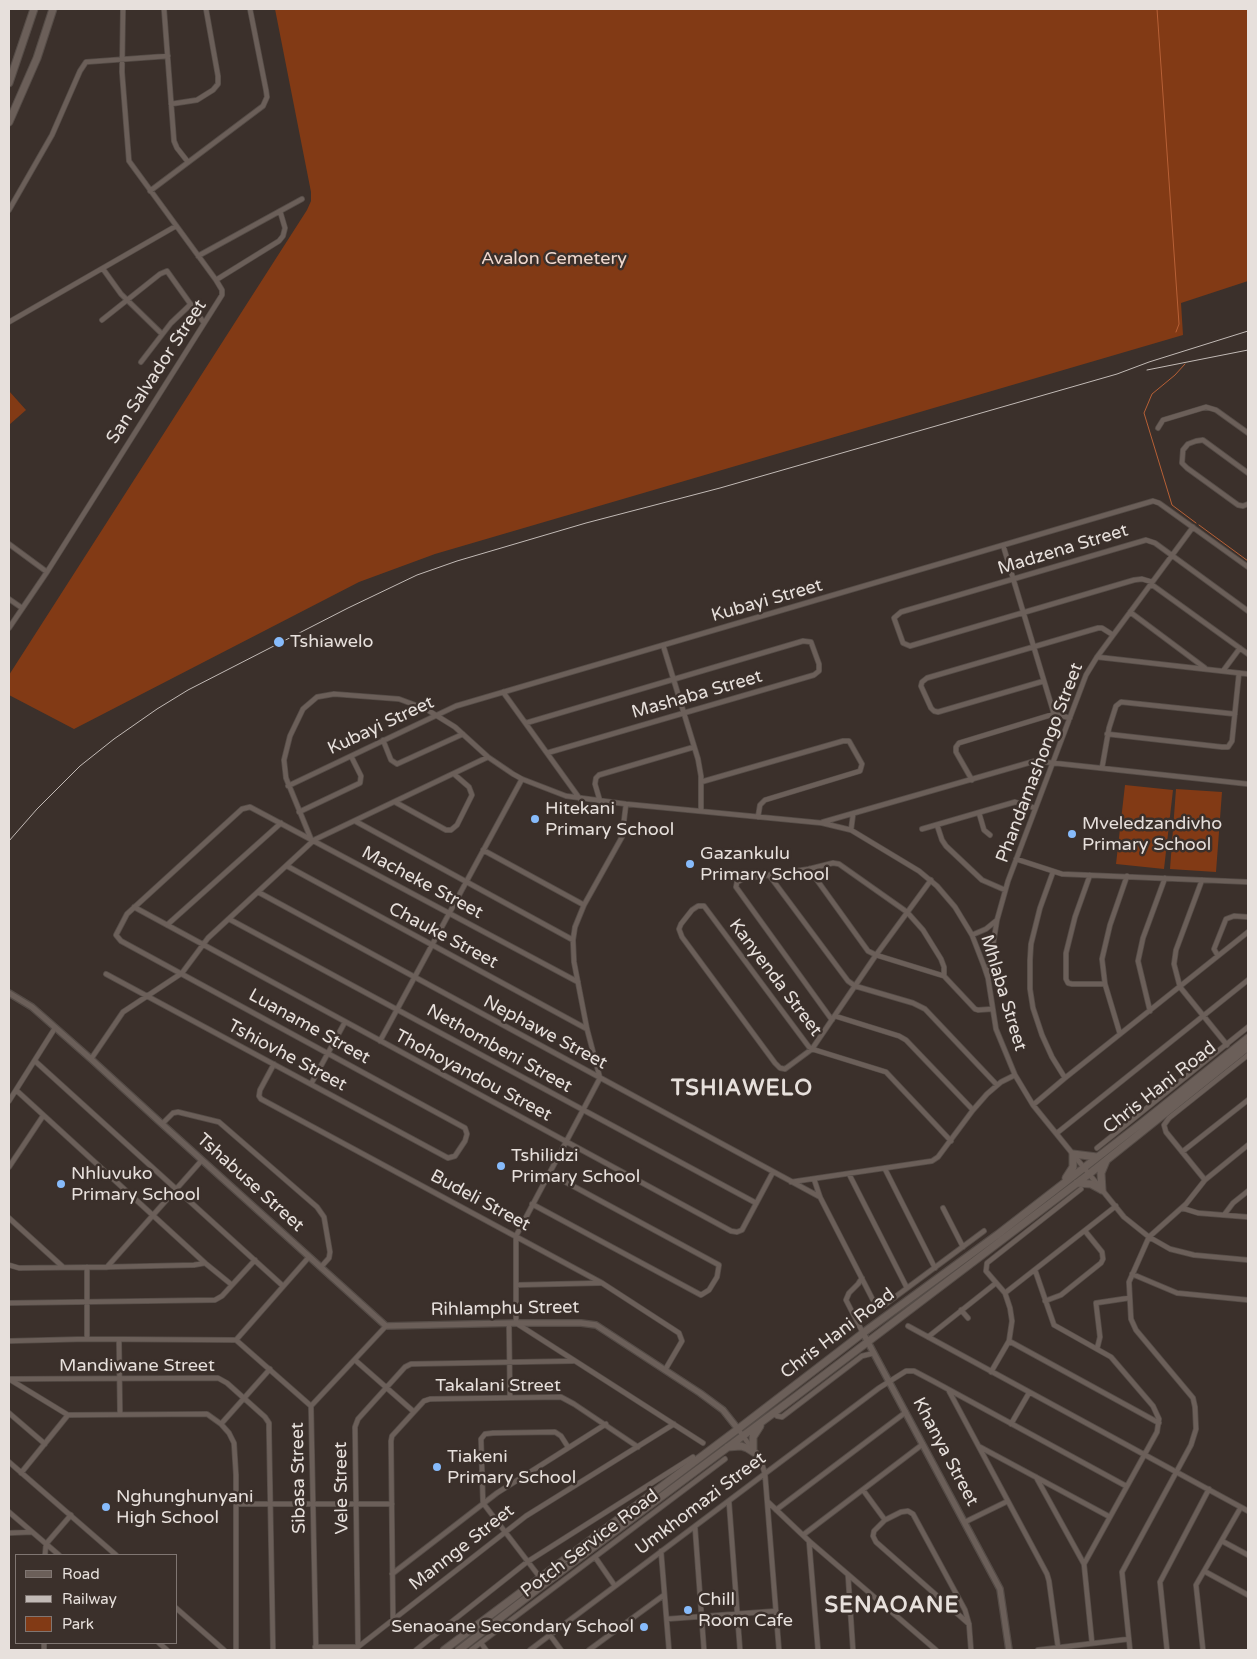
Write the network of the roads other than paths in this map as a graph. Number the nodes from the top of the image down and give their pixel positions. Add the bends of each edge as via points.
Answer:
1 (34, 9) edge
2 (53, 9) edge
3 (123, 9) edge
4 (164, 9) edge
5 (206, 9) edge
6 (250, 9) edge
7 (168, 56) junction
8 (122, 58) junction
9 (9, 83) edge
10 (171, 104) junction
11 (9, 122) edge
12 (188, 162) junction
13 (150, 191) junction
14 (302, 199) dead end
15 (9, 210) edge
16 (280, 211) junction
17 (176, 226) junction
18 (198, 256) junction
19 (103, 269) junction
20 (216, 280) junction
21 (127, 300) junction
22 (191, 304) junction
23 (102, 320) dead end
24 (9, 322) edge
25 (204, 323) junction
26 (162, 334) junction
27 (141, 362) dead end
28 (1158, 428) dead end
29 (1248, 433) edge
30 (1248, 473) edge
31 (1248, 504) edge
32 (1193, 526) junction
33 (9, 544) edge
34 (1003, 545) junction
35 (1172, 556) junction
36 (1248, 567) edge
37 (47, 572) junction
38 (1014, 579) junction
39 (1152, 583) junction
40 (9, 600) edge
41 (22, 608) junction
42 (1248, 611) edge
43 (1130, 612) junction
44 (1024, 613) junction
45 (9, 628) edge
46 (1113, 635) junction
47 (663, 646) junction
48 (1033, 647) junction
49 (1240, 648) junction
50 (1248, 654) edge
51 (1097, 657) junction
52 (1205, 668) junction
53 (1223, 671) junction
54 (1239, 672) junction
55 (1248, 674) edge
56 (674, 678) junction
57 (1044, 681) junction
58 (503, 692) junction
59 (684, 712) junction
60 (1054, 714) junction
61 (1235, 714) junction
62 (437, 715) junction
63 (1070, 718) junction
64 (526, 723) junction
65 (463, 734) junction
66 (1107, 734) junction
67 (384, 740) junction
68 (694, 747) junction
69 (547, 753) junction
70 (351, 756) junction
71 (488, 757) junction
72 (1054, 763) junction
73 (1102, 768) junction
74 (454, 774) junction
75 (522, 779) junction
76 (972, 780) junction
77 (701, 782) junction
78 (1248, 784) edge
79 (288, 786) junction
80 (580, 799) junction
81 (600, 801) junction
82 (395, 802) junction
83 (626, 804) junction
84 (1036, 808) junction
85 (701, 811) junction
86 (299, 812) junction
87 (979, 813) junction
88 (853, 815) junction
89 (758, 817) junction
90 (355, 821) junction
91 (281, 823) junction
92 (822, 823) junction
93 (937, 825) junction
94 (922, 829) dead end
95 (851, 830) junction
96 (990, 835) dead end
97 (312, 840) junction
98 (483, 850) junction
99 (1016, 859) junction
100 (287, 866) junction
101 (809, 869) junction
102 (1053, 872) junction
103 (769, 875) junction
104 (1090, 875) junction
105 (1127, 876) junction
106 (1165, 878) junction
107 (931, 880) junction
108 (1202, 880) junction
109 (467, 882) junction
110 (1248, 882) edge
111 (1005, 890) junction
112 (258, 892) junction
113 (584, 905) junction
114 (134, 907) junction
115 (907, 912) junction
116 (449, 914) junction
117 (1248, 917) edge
118 (229, 919) junction
119 (997, 920) junction
120 (167, 925) junction
121 (1248, 932) edge
122 (972, 935) junction
123 (573, 940) junction
124 (203, 944) junction
125 (432, 946) junction
126 (876, 955) junction
127 (1218, 956) junction
128 (182, 973) junction
129 (106, 974) dead end
130 (944, 976) junction
131 (414, 978) junction
132 (988, 978) junction
133 (1248, 980) edge
134 (578, 982) junction
135 (1105, 984) junction
136 (855, 986) junction
137 (1180, 987) junction
138 (9, 992) edge
139 (148, 996) junction
140 (397, 1009) junction
141 (992, 1009) junction
142 (1150, 1011) junction
143 (1204, 1016) junction
144 (834, 1018) junction
145 (344, 1022) junction
146 (55, 1028) junction
147 (1248, 1028) edge
148 (587, 1029) junction
149 (1120, 1034) junction
150 (1248, 1038) edge
151 (380, 1041) junction
152 (1227, 1045) junction
153 (1248, 1047) edge
154 (812, 1049) junction
155 (328, 1053) junction
156 (1248, 1055) edge
157 (91, 1059) junction
158 (35, 1061) junction
159 (274, 1064) junction
160 (1015, 1075) junction
161 (600, 1078) junction
162 (1065, 1078) junction
163 (311, 1084) junction
164 (997, 1085) junction
165 (16, 1090) junction
166 (1248, 1100) edge
167 (9, 1101) edge
168 (1033, 1105) junction
169 (583, 1110) junction
170 (973, 1110) junction
171 (43, 1116) junction
172 (162, 1124) junction
173 (1057, 1133) junction
174 (951, 1140) junction
175 (565, 1141) junction
176 (1248, 1145) edge
177 (1097, 1148) dead end
178 (1182, 1152) junction
179 (1074, 1154) junction
180 (455, 1156) joint
181 (1097, 1157) junction
182 (202, 1160) junction
183 (1106, 1160) junction
184 (9, 1167) edge
185 (886, 1168) junction
186 (1086, 1171) junction
187 (549, 1172) junction
188 (773, 1172) junction
189 (849, 1174) junction
190 (814, 1179) junction
191 (1205, 1180) junction
192 (790, 1182) junction
193 (1078, 1186) junction
194 (176, 1188) junction
195 (1102, 1190) junction
196 (1248, 1191) edge
197 (1050, 1194) junction
198 (820, 1197) junction
199 (756, 1203) junction
200 (532, 1204) junction
201 (1116, 1206) junction
202 (943, 1208) dead end
203 (1182, 1208) junction
204 (152, 1214) junction
205 (1224, 1215) junction
206 (9, 1218) edge
207 (1248, 1218) edge
208 (984, 1231) dead end
209 (1085, 1231) junction
210 (516, 1236) junction
211 (1149, 1237) junction
212 (963, 1247) junction
213 (309, 1257) junction
214 (255, 1260) junction
215 (1248, 1260) edge
216 (205, 1263) junction
217 (9, 1265) edge
218 (107, 1266) junction
219 (63, 1267) junction
220 (87, 1267) junction
221 (321, 1267) junction
222 (935, 1268) junction
223 (1035, 1270) junction
224 (1132, 1274) junction
225 (862, 1278) junction
226 (602, 1283) junction
227 (996, 1283) junction
228 (232, 1285) junction
229 (516, 1285) junction
230 (283, 1286) junction
231 (907, 1288) junction
232 (1005, 1293) junction
233 (1129, 1298) junction
234 (1248, 1300) edge
235 (1045, 1301) junction
236 (88, 1302) junction
237 (9, 1303) edge
238 (961, 1310) junction
239 (968, 1318) dead end
240 (516, 1323) junction
241 (509, 1324) junction
242 (386, 1326) junction
243 (908, 1326) dead end
244 (863, 1333) junction
245 (928, 1337) junction
246 (87, 1339) junction
247 (119, 1340) junction
248 (236, 1340) junction
249 (9, 1341) edge
250 (868, 1342) junction
251 (1009, 1342) junction
252 (1096, 1349) junction
253 (874, 1353) junction
254 (355, 1360) junction
255 (575, 1361) junction
256 (509, 1362) junction
257 (270, 1369) junction
258 (665, 1370) junction
259 (991, 1372) junction
260 (9, 1379) edge
261 (119, 1379) junction
262 (30, 1380) junction
263 (889, 1381) junction
264 (386, 1388) junction
265 (26, 1390) junction
266 (948, 1390) junction
267 (1028, 1393) junction
268 (245, 1398) junction
269 (510, 1398) junction
270 (311, 1406) junction
271 (413, 1412) junction
272 (906, 1412) junction
273 (9, 1413) edge
274 (120, 1414) junction
275 (770, 1414) junction
276 (68, 1415) junction
277 (1159, 1423) junction
278 (221, 1424) junction
279 (606, 1424) junction
280 (674, 1424) junction
281 (1011, 1424) junction
282 (740, 1432) junction
283 (703, 1443) dead end
284 (45, 1444) junction
285 (923, 1444) junction
286 (568, 1447) junction
287 (638, 1447) junction
288 (727, 1447) junction
289 (979, 1447) junction
290 (754, 1451) junction
291 (1144, 1455) junction
292 (693, 1457) dead end
293 (725, 1459) dead end
294 (9, 1462) edge
295 (1176, 1472) junction
296 (21, 1473) junction
297 (765, 1474) junction
298 (1036, 1478) junction
299 (1126, 1486) junction
300 (1208, 1489) junction
301 (863, 1490) junction
302 (1008, 1501) junction
303 (728, 1502) junction
304 (768, 1502) junction
305 (313, 1503) junction
306 (236, 1504) junction
307 (270, 1504) junction
308 (356, 1504) junction
309 (392, 1504) junction
310 (483, 1504) junction
311 (1241, 1507) junction
312 (776, 1510) junction
313 (1248, 1511) edge
314 (9, 1512) edge
315 (71, 1515) junction
316 (1110, 1517) junction
317 (885, 1520) junction
318 (965, 1522) junction
319 (695, 1527) junction
320 (32, 1532) junction
321 (504, 1532) junction
322 (9, 1533) edge
323 (803, 1535) junction
324 (809, 1541) junction
325 (1222, 1541) junction
326 (46, 1544) junction
327 (661, 1551) junction
328 (45, 1554) edge
329 (58, 1554) edge
330 (115, 1554) edge
331 (1248, 1555) edge
332 (595, 1558) junction
333 (527, 1562) junction
334 (1084, 1564) junction
335 (1204, 1571) junction
336 (392, 1574) junction
337 (848, 1575) junction
338 (543, 1581) junction
339 (615, 1586) junction
340 (664, 1595) junction
341 (1248, 1595) edge
342 (776, 1611) junction
343 (178, 1612) edge
344 (737, 1614) junction
345 (702, 1616) junction
346 (393, 1619) junction
347 (667, 1619) junction
348 (969, 1624) junction
349 (550, 1635) junction
350 (1129, 1639) junction
351 (481, 1643) junction
352 (1092, 1643) junction
353 (358, 1647) junction
354 (1058, 1647) junction
355 (315, 1649) edge
356 (224, 1650) edge
357 (236, 1650) edge
358 (274, 1650) edge
359 (416, 1650) edge
360 (444, 1650) edge
361 (459, 1650) edge
362 (471, 1650) edge
363 (486, 1650) edge
364 (530, 1650) edge
365 (561, 1650) edge
366 (589, 1650) edge
367 (669, 1650) edge
368 (704, 1650) edge
369 (740, 1650) edge
370 (779, 1650) edge
371 (818, 1650) edge
372 (854, 1650) edge
373 (936, 1650) edge
374 (971, 1650) edge
375 (1009, 1650) edge
376 (1038, 1650) edge
377 (1130, 1650) edge
378 (1167, 1650) edge
379 (1202, 1650) edge

1 - 9 main road
2 - 11 main road via 37,58
3 - 8 street, San Salvador Street
4 - 7 street
5 - 10 street via 218,84 197,100
6 - 12 street via 266,90 265,102 260,110
7 - 8 street
7 - 10 street
8 - 13 street, San Salvador Street via 128,157
8 - 15 street via 84,64 52,135
10 - 12 street via 174,141
12 - 13 street
13 - 17 street, San Salvador Street
14 - 16 street
16 - 18 street
16 - 20 street via 284,228 281,240
17 - 18 street, San Salvador Street
17 - 19 street
18 - 20 street, San Salvador Street
19 - 21 street
19 - 24 street
20 - 25 street, San Salvador Street via 222,295
21 - 22 street via 167,271
21 - 23 street
21 - 26 street
22 - 25 street
22 - 26 street
25 - 37 street, San Salvador Street
26 - 27 street
28 - 29 street via 1163,420 1206,407 1216,410
30 - 31 street via 1203,440 1188,444 1183,450 1182,463 1187,468 1238,506
32 - 34 street, Kubayi Street via 1153,501
32 - 35 street, Phandamashongo Street
32 - 36 street, Kubayi Street
33 - 37 street
34 - 38 street
34 - 47 street, Kubayi Street
35 - 38 street, Madzena Street via 1146,540
35 - 39 street, Phandamashongo Street
35 - 42 street, Madzena Street
37 - 41 street, San Salvador Street
38 - 44 street
38 - 44 street, Madzena Street via 898,613 894,618 907,646
39 - 43 street, Phandamashongo Street
39 - 44 street via 1139,579
39 - 49 street
40 - 41 street
41 - 45 street, San Salvador Street
43 - 46 street, Phandamashongo Street
43 - 52 street
44 - 48 street
46 - 48 street via 1098,628
46 - 51 street, Phandamashongo Street
47 - 56 street
47 - 58 street, Kubayi Street
48 - 57 street
48 - 57 street via 924,680 921,688 931,708 942,711
49 - 50 street
49 - 53 street
51 - 52 street
51 - 63 street, Phandamashongo Street via 1086,675
52 - 53 street
53 - 54 street
54 - 55 street
54 - 61 street
56 - 59 street
56 - 59 street, Mashaba Street via 806,640 819,664 816,674
56 - 64 street
57 - 60 street
58 - 62 street, Kubayi Street
58 - 64 street
59 - 68 street
59 - 69 street, Mashaba Street
60 - 63 street
60 - 76 street via 959,743 956,752
61 - 66 street via 1121,702 1114,709
61 - 66 street via 1232,741 1225,747
62 - 65 street, Mhlaba Street
62 - 67 street, Kubayi Street
62 - 79 street, Mhlaba Street via 390,698 317,696 303,709 290,736 284,767
63 - 72 street, Phandamashongo Street
64 - 69 street
65 - 67 street via 401,764 392,761
65 - 71 street, Mhlaba Street
66 - 73 street
67 - 70 street, Kubayi Street
68 - 77 street
68 - 81 street via 599,775 595,784
69 - 80 street
70 - 79 street, Kubayi Street
70 - 86 street via 360,773 360,783
71 - 74 street
71 - 75 street, Mhlaba Street
72 - 73 street
72 - 76 street via 1028,762
72 - 84 street, Phandamashongo Street
73 - 78 street
74 - 82 street
74 - 82 street via 469,787 472,795 457,825 451,830
75 - 80 street, Mhlaba Street via 552,792
75 - 98 street
76 - 88 street
77 - 85 street
77 - 89 street via 849,741 862,769 765,800 760,805
79 - 86 street, Mhlaba Street
80 - 81 street, Mhlaba Street
81 - 83 street, Mhlaba Street
82 - 90 street
83 - 85 street, Mhlaba Street
83 - 113 street via 622,838
84 - 87 street via 1018,802
84 - 99 street, Phandamashongo Street
85 - 89 street, Mhlaba Street
86 - 97 street, Mhlaba Street
87 - 93 street
87 - 96 street via 984,830
88 - 92 street
88 - 95 street
89 - 92 street, Mhlaba Street
90 - 97 street
90 - 109 street
91 - 97 street, Macheke Street
91 - 114 street, Macheke Street via 253,808 242,809
91 - 120 street
92 - 95 street, Mhlaba Street
93 - 94 street
93 - 111 street via 943,843 952,852 982,880
95 - 107 street, Mhlaba Street
97 - 100 street
97 - 116 street, Macheke Street
98 - 109 street
98 - 113 street
99 - 102 street
99 - 111 street, Phandamashongo Street
100 - 112 street
100 - 125 street, Chauke Street
101 - 103 street
101 - 115 street via 839,864
101 - 126 street via 868,951
102 - 104 street
102 - 162 street via 1031,944 1030,989 1042,1034
103 - 136 street
103 - 144 street via 743,879 737,882 736,887
104 - 105 street
104 - 135 street via 1066,953 1066,979 1072,984
105 - 106 street
105 - 135 street via 1103,953
106 - 108 street
106 - 142 street via 1138,961
107 - 115 street
107 - 122 street, Mhlaba Street via 955,907
108 - 110 street
108 - 137 street via 1174,955
109 - 116 street
109 - 123 street
111 - 119 street, Phandamashongo Street
112 - 118 street
112 - 131 street, Nephawe Street
113 - 123 street
114 - 120 street, Thohoyandou Street
114 - 128 street, Luaname Street via 124,919 117,937
115 - 126 street
115 - 130 street via 941,959
116 - 125 street
116 - 134 street, Macheke Street
117 - 127 street via 1226,919 1214,950
118 - 124 street
118 - 140 street, Nethombeni Street
119 - 122 street
119 - 132 street, Phandamashongo Street
120 - 124 street, Thohoyandou Street
121 - 127 street
122 - 132 street, Mhlaba Street
123 - 134 street
124 - 128 street
124 - 145 street, Thohoyandou Street
125 - 131 street
125 - 148 street, Chauke Street
126 - 130 street
126 - 136 street
127 - 137 street
128 - 139 street
128 - 155 street, Luaname Street
129 - 139 street, Tshiovhe Street
130 - 141 street via 975,1008
131 - 140 street
131 - 161 street, Nephawe Street
132 - 141 street, Mhlaba Street
133 - 143 street
134 - 148 street
135 - 149 street
136 - 144 street
136 - 164 street via 925,1009
137 - 142 street
137 - 143 street
138 - 146 street, Tshabuse Street
139 - 157 street via 123,1012
139 - 159 street, Tshiovhe Street
140 - 151 street
140 - 169 street, Nethombeni Street
141 - 160 street, Mhlaba Street via 999,1040
142 - 149 street
143 - 152 street
143 - 173 street
144 - 154 street
144 - 170 street via 902,1038
145 - 151 street, Thohoyandou Street
145 - 155 street
146 - 157 street, Tshabuse Street
146 - 158 street
147 - 152 street
148 - 161 street
149 - 162 street
150 - 181 main road, Chris Hani Road
151 - 175 street, Thohoyandou Street
152 - 177 street
153 - 183 main road, Chris Hani Road
154 - 154 street, Kanyenda Street via 704,906 695,907 681,924 680,934 778,1066 787,1068
154 - 174 street, Kanyenda Street via 886,1072
155 - 163 street
155 - 180 street, Luaname Street via 465,1128 466,1137
156 - 178 street via 1164,1125
157 - 172 street, Tshabuse Street
158 - 165 street
158 - 194 street
159 - 163 street, Tshiovhe Street
159 - 210 street, Budeli Street via 259,1093 261,1099
160 - 164 street
160 - 168 street, Mhlaba Street
161 - 169 street
161 - 188 street, Nephawe Street
162 - 168 street
163 - 180 street, Tshiovhe Street via 445,1157
164 - 170 street
165 - 167 street
165 - 171 street
166 - 178 street
168 - 173 street, Mhlaba Street
169 - 175 street
169 - 199 street, Nethombeni Street
170 - 174 street
171 - 184 street
171 - 204 street
172 - 182 street, Tshabuse Street
172 - 221 street via 178,1112 218,1122 316,1207 324,1217 330,1252
173 - 179 street, Mhlaba Street
174 - 185 street via 932,1161
175 - 187 street
175 - 199 street, Thohoyandou Street via 733,1232 742,1230
176 - 191 street
178 - 191 street
179 - 181 main road
179 - 186 street, Mhlaba Street
179 - 197 main road via 1072,1170
181 - 186 main road, Chris Hani Road
182 - 194 street
182 - 213 street, Tshabuse Street
183 - 186 main road, Chris Hani Road
183 - 195 main road via 1101,1177
185 - 189 street
185 - 222 street
186 - 193 main road, Chris Hani Road
186 - 195 street, Mhlaba Street
186 - 197 main road, Chris Hani Road
187 - 200 street
187 - 200 street via 719,1265 710,1290 701,1295
188 - 192 street, Nephawe Street
188 - 199 street, Thohoyandou Street
189 - 190 street
189 - 231 street
190 - 192 street
190 - 198 street
191 - 203 street
192 - 198 street, Nephawe Street
193 - 195 main road via 1088,1183
193 - 227 street via 987,1263 986,1271
193 - 250 main road, Chris Hani Road
194 - 204 street
194 - 214 street
195 - 201 street, Mhlaba Street
196 - 205 street
197 - 244 main road, Chris Hani Road
198 - 225 street
200 - 210 street
201 - 209 street
201 - 211 street, Mhlaba Street
202 - 212 street
203 - 205 street
203 - 211 street
204 - 216 street
204 - 218 street
205 - 207 street
206 - 219 street
208 - 212 street
209 - 223 street
209 - 235 street via 1102,1252 1101,1263 1061,1295
210 - 226 street, Budeli Street
210 - 229 street
211 - 215 street, Mhlaba Street via 1170,1249 1188,1254
211 - 224 street
212 - 222 street
213 - 221 street, Tshabuse Street
213 - 230 street
214 - 228 street
214 - 230 street
216 - 218 street
216 - 228 street
217 - 219 street via 19,1268
218 - 220 street
219 - 220 street
220 - 236 street
221 - 242 street, Tshabuse Street
222 - 231 street
223 - 232 street
223 - 235 street
224 - 233 street
224 - 234 street via 1177,1294
225 - 231 street via 879,1306
225 - 244 street, Khanya Street via 848,1292 846,1300
226 - 229 street
226 - 258 street, Budeli Street via 681,1336 682,1341
227 - 232 street
227 - 238 street
228 - 236 street via 215,1300
229 - 240 street
230 - 248 street
232 - 251 street via 1012,1321
233 - 252 street via 1096,1303 1100,1337
233 - 295 street via 1131,1319 1136,1330 1195,1403 1195,1437
235 - 252 street via 1054,1325
236 - 237 street
236 - 246 street
238 - 239 street
238 - 245 street
240 - 241 street, Rihlamphu Street
240 - 255 street
240 - 258 street, Rihlamphu Street via 596,1324
241 - 242 street, Rihlamphu Street
241 - 256 street
242 - 254 street
243 - 245 street
244 - 250 street, Khanya Street
244 - 282 main road, Chris Hani Road
245 - 259 street
246 - 247 street
246 - 249 street
247 - 248 street
247 - 261 street
248 - 257 street, Sibasa Street
250 - 253 street, Khanya Street
250 - 275 main road, Chris Hani Road
251 - 259 street
251 - 277 street
252 - 277 street via 1115,1360 1156,1410
253 - 263 street, Khanya Street
253 - 275 street via 862,1356 782,1417
254 - 264 street
254 - 270 street
255 - 256 street, Vele Street
255 - 280 street
256 - 264 street, Vele Street via 411,1364
256 - 269 street
257 - 268 street
257 - 270 street, Sibasa Street
258 - 282 street, Rihlamphu Street via 723,1410
259 - 267 street
260 - 262 street, Mandiwane Street
260 - 265 street
261 - 262 street, Mandiwane Street
261 - 268 street, Mandiwane Street via 218,1378
261 - 274 street
262 - 265 street
263 - 266 street, Umkhomazi Street via 903,1372 912,1371
263 - 272 street, Khanya Street
263 - 297 street, Umkhomazi Street
264 - 271 street
264 - 308 street, Vele Street via 355,1427
265 - 276 street
266 - 281 street
266 - 289 street
267 - 281 street
267 - 291 street
268 - 278 street
268 - 307 street, Mandiwane Street via 269,1423
269 - 271 street, Takalani Street via 427,1399
269 - 279 street, Takalani Street via 561,1397
270 - 305 street, Sibasa Street
271 - 309 street, Takalani Street via 391,1438
272 - 285 street, Khanya Street
272 - 312 street
273 - 284 street
274 - 276 street
274 - 278 street via 207,1414
275 - 282 main road, Chris Hani Road
275 - 290 main road via 755,1432
276 - 284 street
277 - 291 street
278 - 306 street via 234,1443
279 - 286 street
279 - 287 street, Takalani Street
280 - 283 street
280 - 287 street, Mannge Street
281 - 299 street
282 - 288 main road, Chris Hani Road
282 - 290 street
282 - 338 main road, Chris Hani Road
284 - 296 street
285 - 301 street
285 - 318 street, Khanya Street
286 - 310 street
286 - 310 street via 555,1432 483,1435
287 - 321 street, Mannge Street
288 - 290 main road via 741,1446
288 - 338 main road, Chris Hani Road
289 - 298 street
289 - 302 street
290 - 297 street
291 - 295 street
291 - 299 street
292 - 333 street
293 - 332 street, Potch Service Road
294 - 296 street
295 - 300 street
295 - 350 street via 1122,1572
296 - 315 street
297 - 303 street, Umkhomazi Street
297 - 304 street
298 - 316 street
298 - 334 street
299 - 316 street
300 - 311 street
300 - 378 street via 1161,1578
301 - 317 street
301 - 323 street
302 - 318 street
302 - 354 street via 1047,1574
303 - 319 street, Umkhomazi Street
303 - 344 street
304 - 312 street
304 - 342 street
305 - 307 street
305 - 308 street
305 - 355 street, Sibasa Street
306 - 307 street
306 - 357 street
307 - 358 street, Mandiwane Street
308 - 309 street
308 - 353 street, Vele Street
309 - 336 street, Takalani Street
310 - 321 street
310 - 336 street
311 - 313 street
311 - 325 street
312 - 323 street
314 - 320 street
315 - 326 street
315 - 330 street
316 - 334 street
317 - 348 street via 874,1531 876,1542
317 - 348 street via 905,1510 912,1514 965,1610
318 - 375 street, Khanya Street via 1000,1589
319 - 327 street, Umkhomazi Street
319 - 345 street
320 - 322 street
320 - 326 street
321 - 333 street
321 - 346 street, Mannge Street
323 - 324 street
324 - 337 street
324 - 371 street
325 - 331 street
325 - 335 street
326 - 328 street
326 - 329 street
327 - 339 street, Umkhomazi Street
327 - 340 street
332 - 339 street
332 - 351 street, Potch Service Road
333 - 338 street
333 - 359 street
334 - 352 street
335 - 341 street
335 - 379 street via 1196,1589
336 - 346 street, Takalani Street
337 - 372 street
337 - 373 street
338 - 360 main road, Chris Hani Road
338 - 361 main road, Chris Hani Road
339 - 349 street, Umkhomazi Street
340 - 347 street
340 - 366 street
342 - 344 street
342 - 370 street
343 - 356 street
344 - 345 street
344 - 369 street
345 - 347 street
345 - 368 street
346 - 353 street, Mannge Street
347 - 367 street
348 - 374 street
349 - 364 street, Umkhomazi Street
349 - 365 street
350 - 352 street
350 - 377 street
351 - 362 street, Potch Service Road
351 - 363 street
352 - 354 street
353 - 355 street
354 - 376 street

